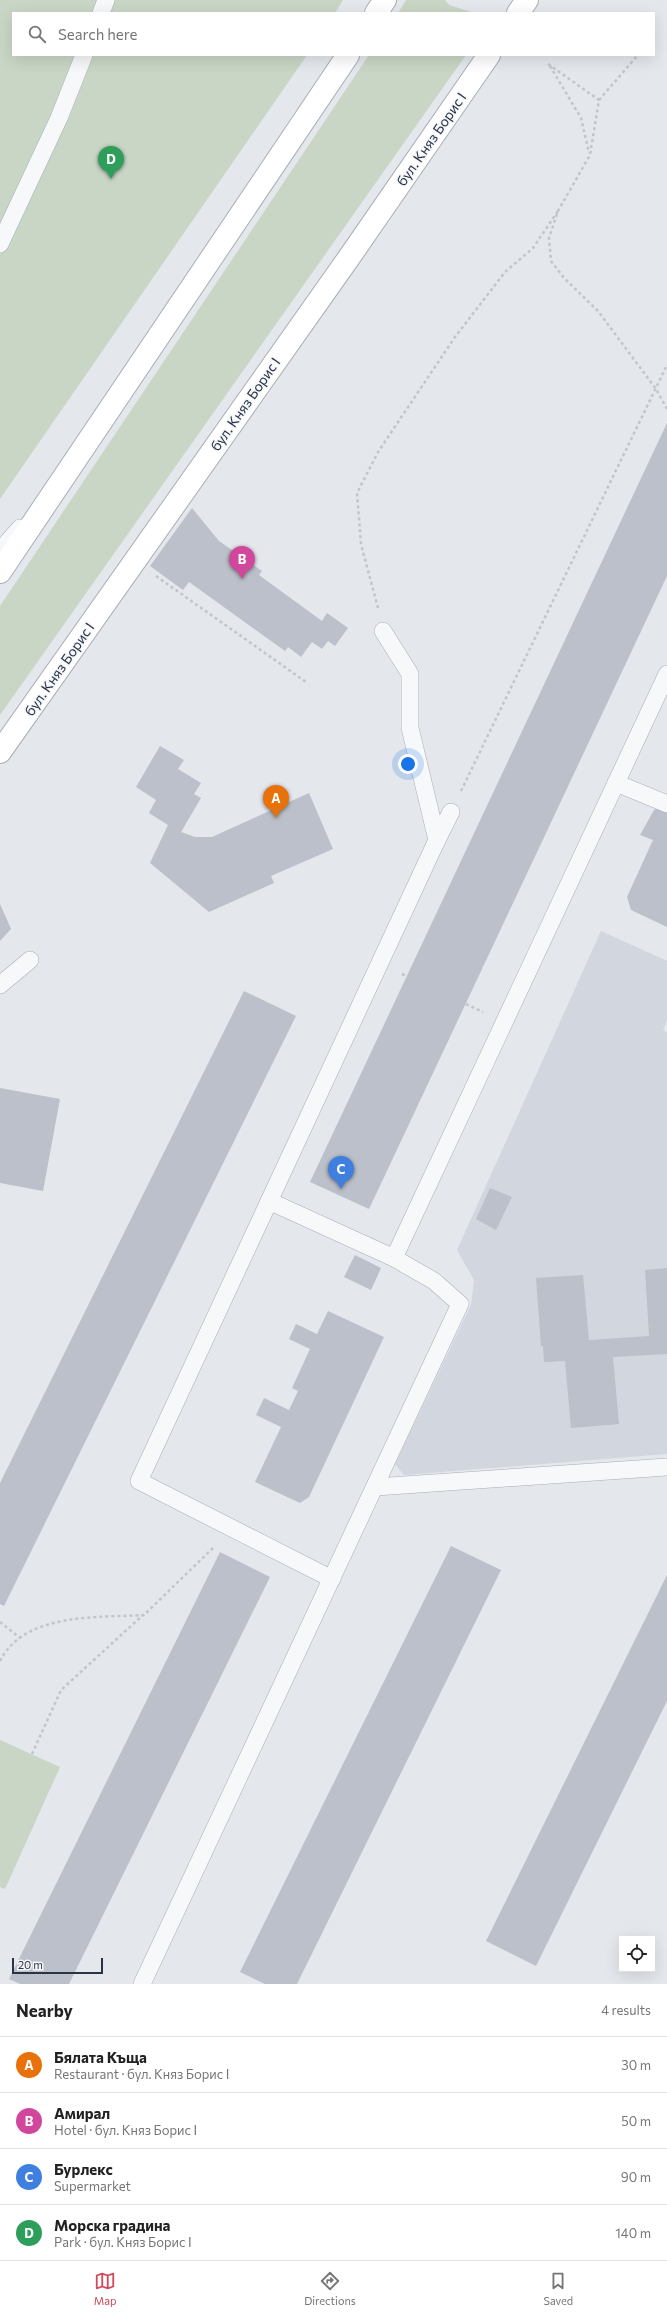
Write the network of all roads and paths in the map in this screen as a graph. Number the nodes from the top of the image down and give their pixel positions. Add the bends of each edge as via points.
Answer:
1 (106, 0) edge
2 (385, 0) edge
3 (527, 0) edge
4 (101, 12) edge
5 (377, 12) edge
6 (519, 12) edge
7 (84, 56) edge
8 (347, 56) edge
9 (488, 56) edge
10 (637, 56) edge
11 (599, 100) junction
12 (590, 155) junction
13 (558, 212) junction
14 (0, 244) edge
15 (667, 365) edge
16 (656, 389) junction
17 (667, 409) edge
18 (67, 473) junction
19 (0, 551) edge
20 (0, 572) edge
21 (154, 575) dead end
22 (384, 631) joint
23 (667, 674) edge
24 (306, 682) dead end
25 (0, 752) edge
26 (616, 782) junction
27 (667, 804) edge
28 (451, 812) joint
29 (437, 840) junction
30 (30, 960) dead end
31 (0, 985) edge
32 (269, 1201) junction
33 (394, 1258) junction
34 (667, 1467) edge
35 (375, 1487) junction
36 (230, 1529) junction
37 (332, 1579) junction
38 (144, 1615) junction
39 (0, 1622) edge
40 (20, 1638) junction
41 (0, 1661) edge
42 (32, 1754) dead end
43 (142, 1984) edge

1 - 4 lane
2 - 5 main road
3 - 6 main road
7 - 14 lane via 59,118
8 - 18 main road
9 - 25 main road, бул. Княз Борис I
10 - 11 path
11 - 12 path
11 - 12 path via 548,64 581,118
12 - 13 path
13 - 16 path via 550,238 551,261 564,278 598,311
13 - 22 path via 533,248 505,272 455,337 378,452 357,493 361,544
15 - 16 path
16 - 17 path
16 - 28 path
18 - 19 lane
18 - 20 main road
21 - 24 path
22 - 29 lane via 410,674 410,728
23 - 26 lane
26 - 27 lane
26 - 33 lane
28 - 29 lane
29 - 32 lane
30 - 31 lane
32 - 33 lane
32 - 36 lane via 139,1481
33 - 35 lane via 434,1281 460,1304
34 - 35 lane
35 - 37 lane
36 - 37 lane
36 - 38 path
37 - 43 lane
38 - 40 path via 67,1620 30,1630
38 - 42 path via 61,1690
39 - 40 path
40 - 41 path via 6,1650

